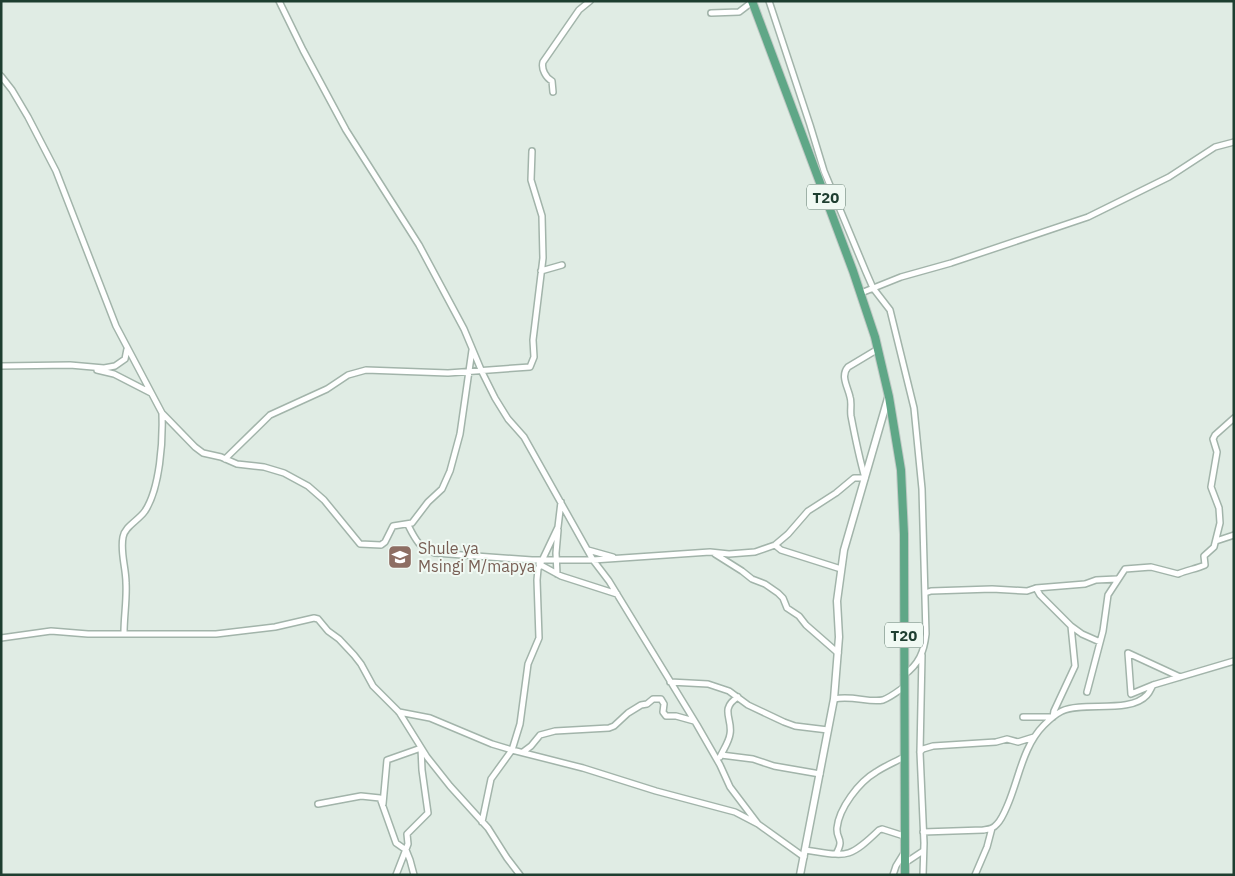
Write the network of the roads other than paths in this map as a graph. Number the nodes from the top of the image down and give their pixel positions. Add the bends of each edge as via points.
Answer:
1 (279, 1) edge
2 (590, 1) edge
3 (769, 1) edge
4 (752, 2) edge
5 (712, 13) dead end
6 (1, 76) edge
7 (552, 92) dead end
8 (1234, 142) edge
9 (532, 150) dead end
10 (562, 265) dead end
11 (541, 271) junction
12 (873, 288) junction
13 (860, 293) junction
14 (127, 347) junction
15 (472, 349) junction
16 (878, 349) junction
17 (1, 366) edge
18 (90, 367) junction
19 (468, 372) junction
20 (482, 372) junction
21 (151, 393) junction
22 (889, 397) junction
23 (162, 413) junction
24 (1234, 418) edge
25 (225, 459) junction
26 (864, 478) junction
27 (561, 502) junction
28 (408, 524) junction
29 (558, 527) junction
30 (1234, 535) edge
31 (1216, 541) junction
32 (775, 545) junction
33 (587, 549) junction
34 (710, 552) junction
35 (618, 558) junction
36 (556, 560) junction
37 (593, 560) junction
38 (541, 562) junction
39 (841, 569) junction
40 (557, 574) junction
41 (1117, 580) junction
42 (1036, 588) junction
43 (925, 593) junction
44 (618, 594) junction
45 (1071, 626) junction
46 (124, 633) junction
47 (1, 638) edge
48 (1100, 642) junction
49 (838, 653) junction
50 (922, 655) junction
51 (1234, 661) edge
52 (904, 675) junction
53 (1180, 677) junction
54 (670, 682) junction
55 (1153, 685) junction
56 (904, 687) junction
57 (1088, 692) dead end
58 (738, 697) junction
59 (834, 699) junction
60 (399, 712) junction
61 (1023, 717) dead end
62 (1054, 717) junction
63 (694, 721) junction
64 (828, 730) junction
65 (1034, 737) junction
66 (421, 748) junction
67 (512, 750) junction
68 (522, 752) junction
69 (920, 752) junction
70 (721, 755) junction
71 (904, 757) junction
72 (718, 761) junction
73 (820, 774) junction
74 (318, 804) dead end
75 (383, 804) junction
76 (482, 822) junction
77 (758, 824) junction
78 (992, 828) junction
79 (923, 832) junction
80 (904, 836) junction
81 (406, 850) junction
82 (923, 851) junction
83 (904, 853) junction
84 (805, 854) junction
85 (836, 854) junction
86 (905, 863) junction
87 (396, 875) edge
88 (414, 875) edge
89 (520, 875) edge
90 (800, 875) edge
91 (893, 875) edge
92 (905, 875) edge
93 (923, 875) edge
94 (975, 875) edge

1 - 15 street via 346,130 419,245
2 - 7 street via 579,10 543,62 543,70 552,81
3 - 12 street via 824,170
4 - 5 street via 739,12
4 - 13 main road, T20
6 - 14 street via 28,117 56,171 108,309
8 - 12 street via 1215,147 1169,177 1088,217
9 - 11 street via 531,180 542,222
10 - 11 street
11 - 20 street via 531,365
12 - 13 street
12 - 43 street via 890,310 914,408 922,489
13 - 16 main road, T20
14 - 18 street via 121,363 104,368
14 - 21 street
15 - 19 street
15 - 20 street
16 - 22 main road, T20
16 - 26 street via 845,372
17 - 18 street
18 - 21 street via 114,374
19 - 20 street
19 - 25 street via 366,370 348,375 327,389 270,415
19 - 28 street via 460,434 450,471 442,489
20 - 27 street via 503,412 524,436
21 - 23 street
22 - 26 street
22 - 52 main road, T20 via 901,470
23 - 25 street via 199,451
23 - 46 street via 162,439 153,492 144,512 123,535 122,560 126,582
24 - 31 street via 1212,439 1217,452 1211,487 1219,508 1220,522
25 - 28 street via 284,473 308,486 361,544 381,545 394,525
26 - 32 street via 852,479 808,511
26 - 39 street
27 - 29 street
27 - 33 street
28 - 38 street via 418,543 432,552
29 - 36 street
29 - 38 street
30 - 31 street
31 - 41 street via 1204,556 1205,565 1200,567 1178,574 1152,567 1132,567 1125,569
32 - 34 street via 755,552
32 - 39 street via 781,550
33 - 35 street
33 - 37 street
34 - 35 street
34 - 49 street via 778,593 787,608
35 - 37 street
36 - 37 street
36 - 38 street
36 - 40 street
37 - 44 street
38 - 40 street
38 - 67 street via 537,580 539,638 528,664 523,709
39 - 49 street via 837,601
40 - 44 street
41 - 42 street
41 - 48 street via 1108,595
42 - 43 street via 1027,591 992,589
42 - 45 street
43 - 50 street via 926,634
44 - 54 street
45 - 48 street
45 - 62 street via 1074,666
46 - 47 street via 51,631
46 - 60 street via 227,633 316,618 354,655 373,686
48 - 57 street
49 - 59 street
50 - 52 street
50 - 69 street
51 - 53 street
52 - 56 main road, T20
53 - 55 street
53 - 55 street via 1128,653 1131,694
54 - 58 street via 708,684
54 - 63 street
55 - 62 street via 1140,700 1106,707 1074,708
56 - 59 street via 882,700 844,696
56 - 71 main road, T20
58 - 64 street via 748,705 794,726
58 - 70 street via 728,709 730,733
59 - 64 street
60 - 66 street
60 - 67 street via 430,718
61 - 62 street
62 - 65 street
63 - 68 street via 666,716 661,698 653,699 628,712 614,726 540,735
63 - 72 street
64 - 73 street
65 - 69 street via 1018,742 1006,738 996,742 933,746
65 - 78 street via 1003,814
66 - 75 street via 387,760
66 - 76 street
66 - 81 street via 428,813 407,834
67 - 68 street
67 - 76 street via 491,779
68 - 77 street via 735,812
69 - 79 street
70 - 72 street
70 - 73 street
71 - 80 main road, T20
71 - 85 street via 875,772 846,801 837,827 841,842
72 - 77 street via 730,787
73 - 84 street
74 - 75 street via 361,796 378,797
75 - 81 street via 396,843
76 - 89 street
77 - 84 street
78 - 79 street
78 - 94 street
79 - 82 street
80 - 83 main road, T20
80 - 85 street via 879,830 857,850
81 - 87 street
81 - 88 street
82 - 86 street
82 - 93 street
83 - 86 main road, T20
83 - 91 street
84 - 85 street
84 - 90 street
86 - 92 main road, T20

